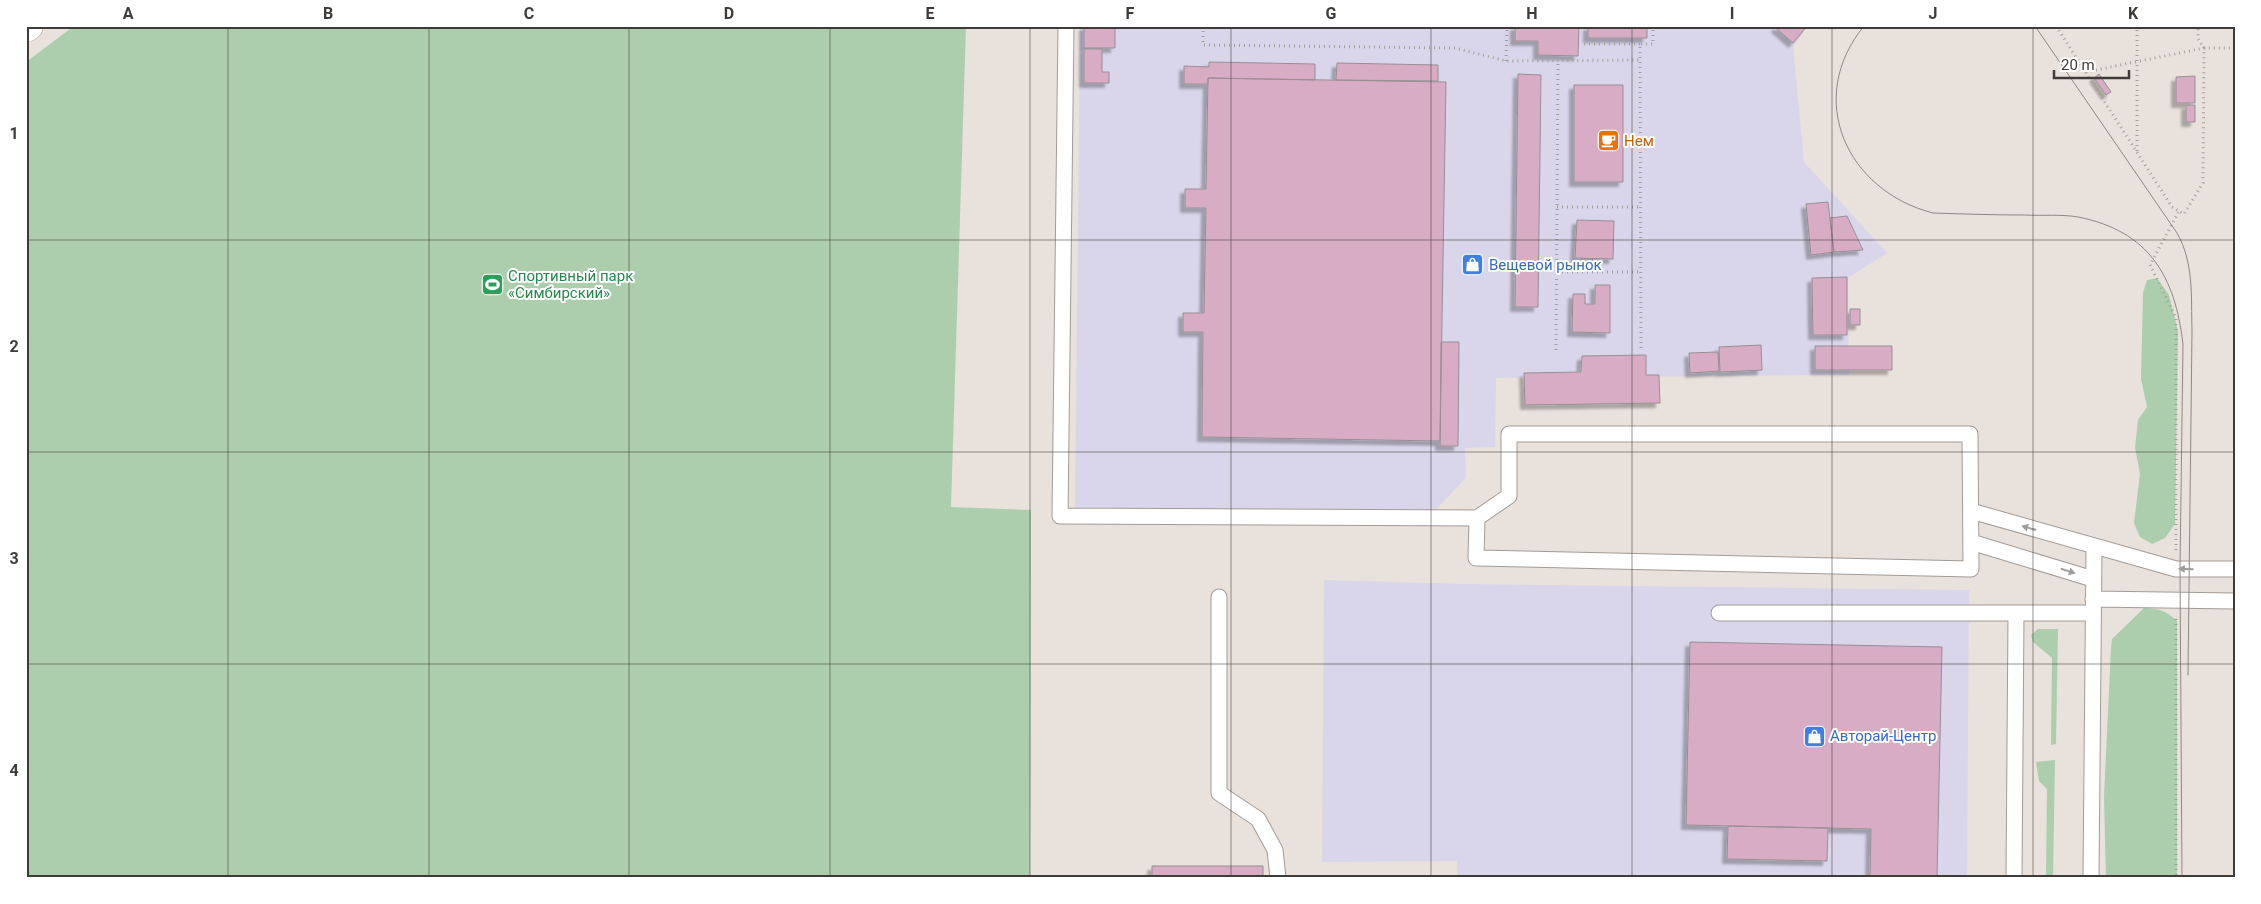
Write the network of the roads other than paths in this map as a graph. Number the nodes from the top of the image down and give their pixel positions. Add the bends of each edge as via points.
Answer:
1 (1066, 26) edge
2 (1971, 511) junction
3 (1477, 518) junction
4 (1971, 542) junction
5 (2094, 547) junction
6 (2235, 569) edge
7 (2093, 579) junction
8 (1219, 597) dead end
9 (2235, 601) edge
10 (2093, 606) junction
11 (1718, 614) dead end
12 (2016, 614) junction
13 (1278, 878) edge
14 (2014, 878) edge
15 (2090, 878) edge

1 - 3 lane via 1060,516
2 - 3 lane via 1970,434 1509,434 1509,496
2 - 4 lane
5 -> 2 lane
3 - 4 lane via 1476,558 1971,569
4 -> 7 lane
6 -> 5 lane via 2176,569
5 - 7 lane
7 - 10 lane
8 - 13 lane via 1220,793 1258,819 1275,850
9 - 10 lane via 2176,600
10 - 12 lane
10 - 15 lane
11 - 12 lane
12 - 14 lane

